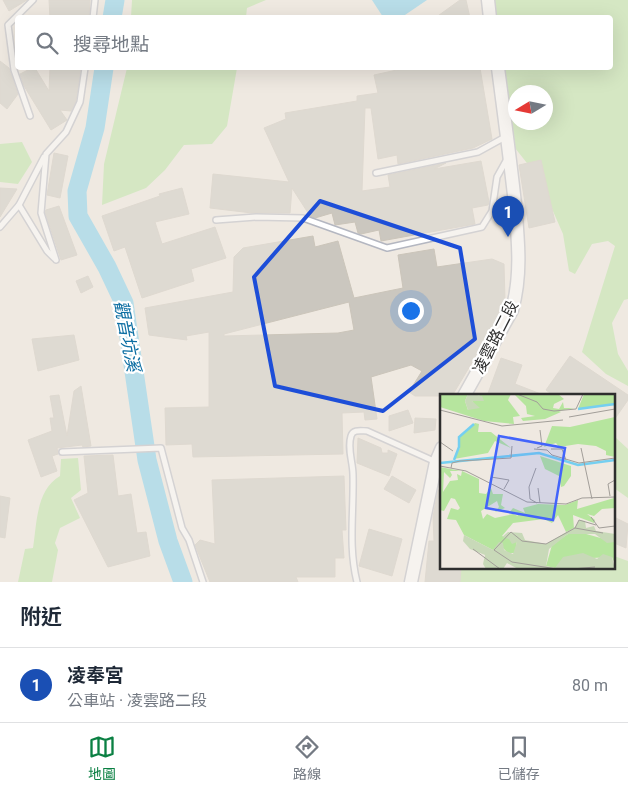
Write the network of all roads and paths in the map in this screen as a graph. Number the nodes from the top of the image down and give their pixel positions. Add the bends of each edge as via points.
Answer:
1 (33, 0) edge
2 (95, 0) edge
3 (488, 0) edge
4 (18, 15) edge
5 (93, 15) edge
6 (490, 15) edge
7 (15, 18) edge
8 (85, 70) edge
9 (498, 70) edge
10 (30, 116) dead end
11 (507, 136) junction
12 (46, 154) junction
13 (510, 154) junction
14 (376, 173) dead end
15 (19, 205) junction
16 (216, 220) dead end
17 (0, 227) edge
18 (465, 394) edge
19 (62, 452) dead end
20 (440, 453) edge
21 (436, 462) junction
22 (203, 582) edge
23 (357, 582) edge
24 (411, 582) edge

1 - 4 lane
2 - 5 lane
3 - 6 street
7 - 10 lane via 8,25 14,70
8 - 12 lane via 80,102 66,132
9 - 11 street, 凌雲路二段
11 - 13 street, 凌雲路二段
11 - 14 lane via 478,152
12 - 15 lane
12 - 15 lane via 41,213 56,260 46,251
13 - 16 lane via 497,177 492,211 482,227 425,240 387,248 303,218
13 - 18 street, 凌雲路二段 via 519,247 516,296 512,310
15 - 17 lane
19 - 22 lane via 161,448 182,528
20 - 21 street
21 - 23 lane via 367,431 353,432 350,437 352,560
21 - 24 street

